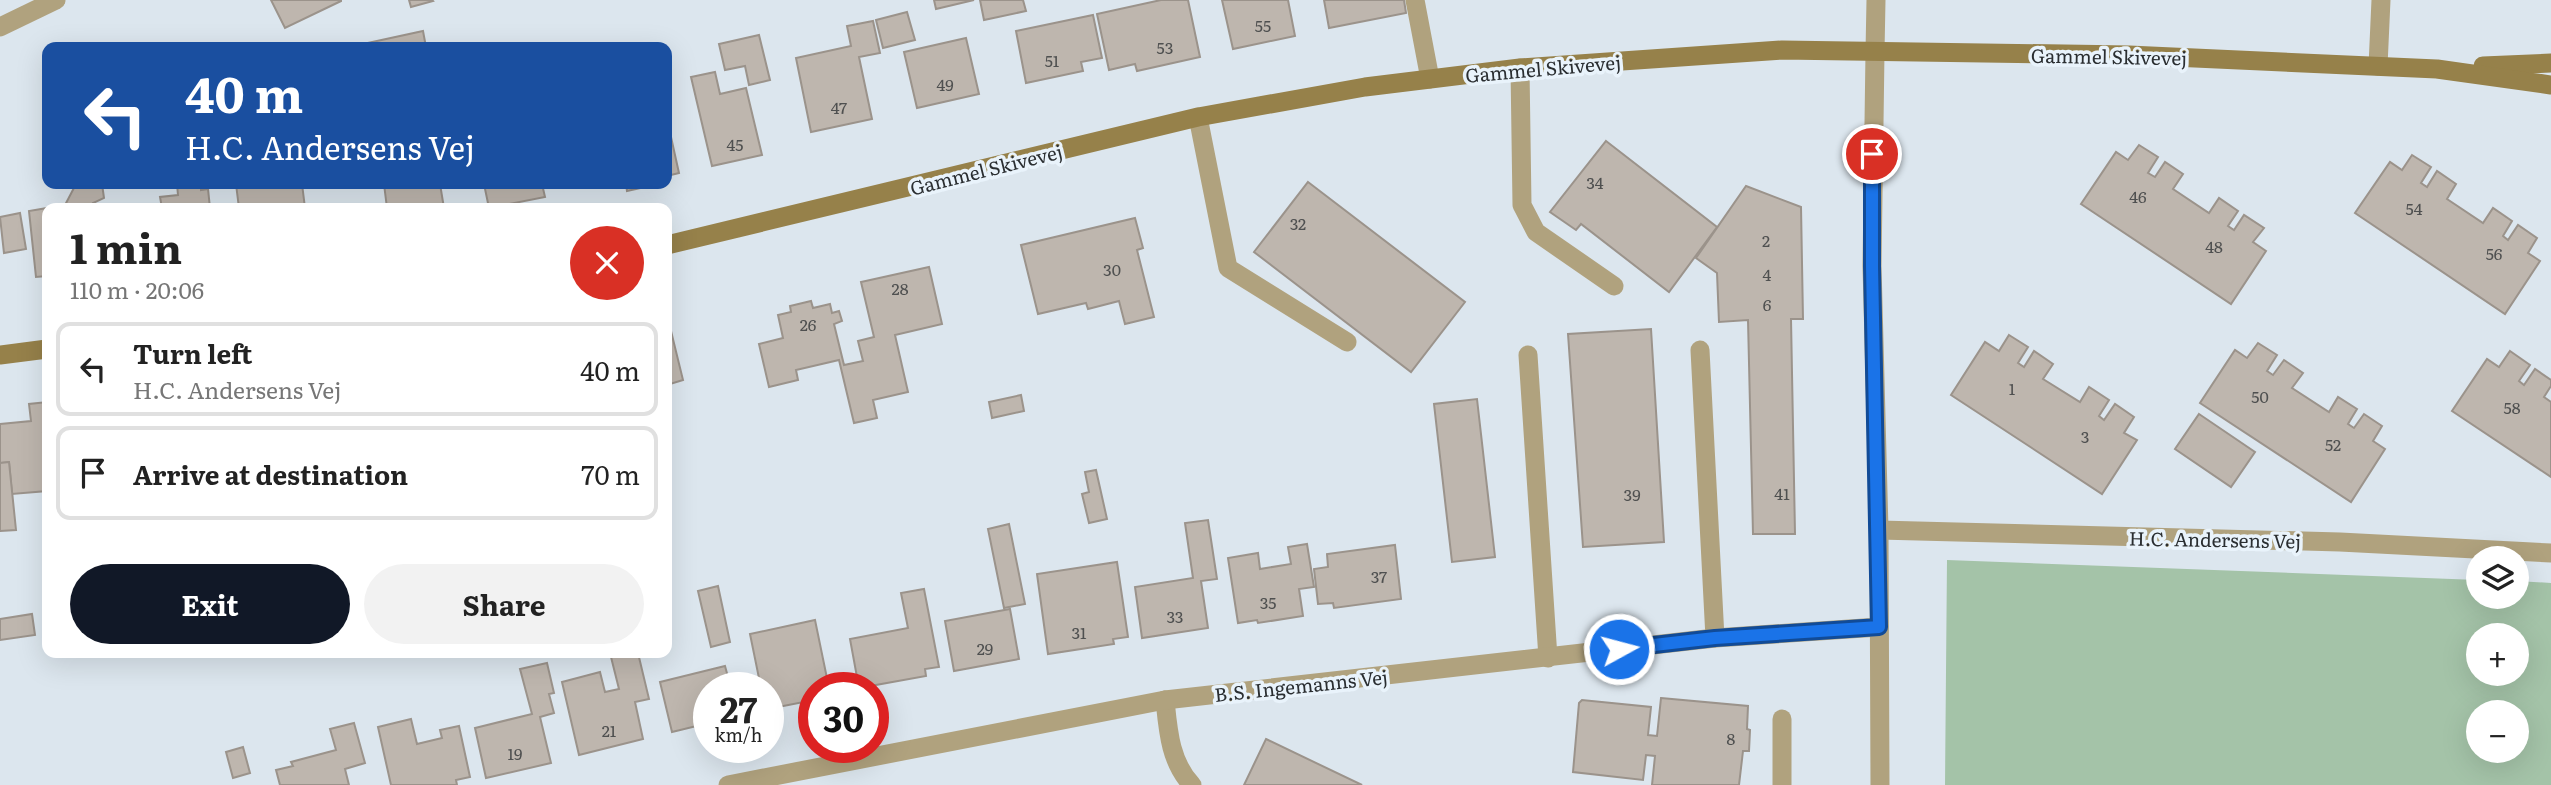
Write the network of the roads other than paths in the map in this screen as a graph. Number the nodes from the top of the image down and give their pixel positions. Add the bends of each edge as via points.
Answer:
1 (55, 0) edge
2 (1415, 0) edge
3 (1876, 0) edge
4 (2381, 0) edge
5 (0, 27) edge
6 (1875, 52) junction
7 (2551, 63) edge
8 (2378, 66) junction
9 (1520, 68) junction
10 (2437, 69) junction
11 (1430, 79) junction
12 (2551, 85) edge
13 (1198, 117) junction
14 (672, 244) edge
15 (1614, 286) dead end
16 (1347, 342) dead end
17 (42, 350) edge
18 (1700, 350) dead end
19 (0, 355) edge
20 (1528, 355) dead end
21 (1879, 530) junction
22 (2551, 553) edge
23 (1879, 627) junction
24 (1715, 638) junction
25 (1548, 658) junction
26 (1165, 701) junction
27 (1782, 719) dead end
28 (759, 782) edge
29 (728, 785) edge
30 (1192, 785) edge
31 (1782, 785) edge
32 (1881, 785) edge

1 - 5 street
2 - 11 street
3 - 6 street
4 - 8 street
6 - 8 main road, Gammel Skivevej via 2129,55
6 - 9 main road, Gammel Skivevej via 1782,50
6 - 21 street via 1872,266
7 - 10 main road, Gammel Skivevej
8 - 10 main road, Gammel Skivevej
9 - 11 main road, Gammel Skivevej
9 - 15 street via 1522,205 1536,232
10 - 12 main road, Gammel Skivevej
11 - 13 main road, Gammel Skivevej
13 - 14 main road, Gammel Skivevej
13 - 16 street via 1228,268
17 - 19 main road
18 - 24 street
20 - 25 street
21 - 22 street, H.C. Andersens Vej via 2340,542
21 - 23 street
23 - 24 street, B.S. Ingemanns Vej
23 - 32 street
24 - 25 street, B.S. Ingemanns Vej
25 - 26 street, B.S. Ingemanns Vej
26 - 28 street, B.S. Ingemanns Vej
26 - 30 street via 1168,741
27 - 31 street
28 - 29 street, B.S. Ingemanns Vej

